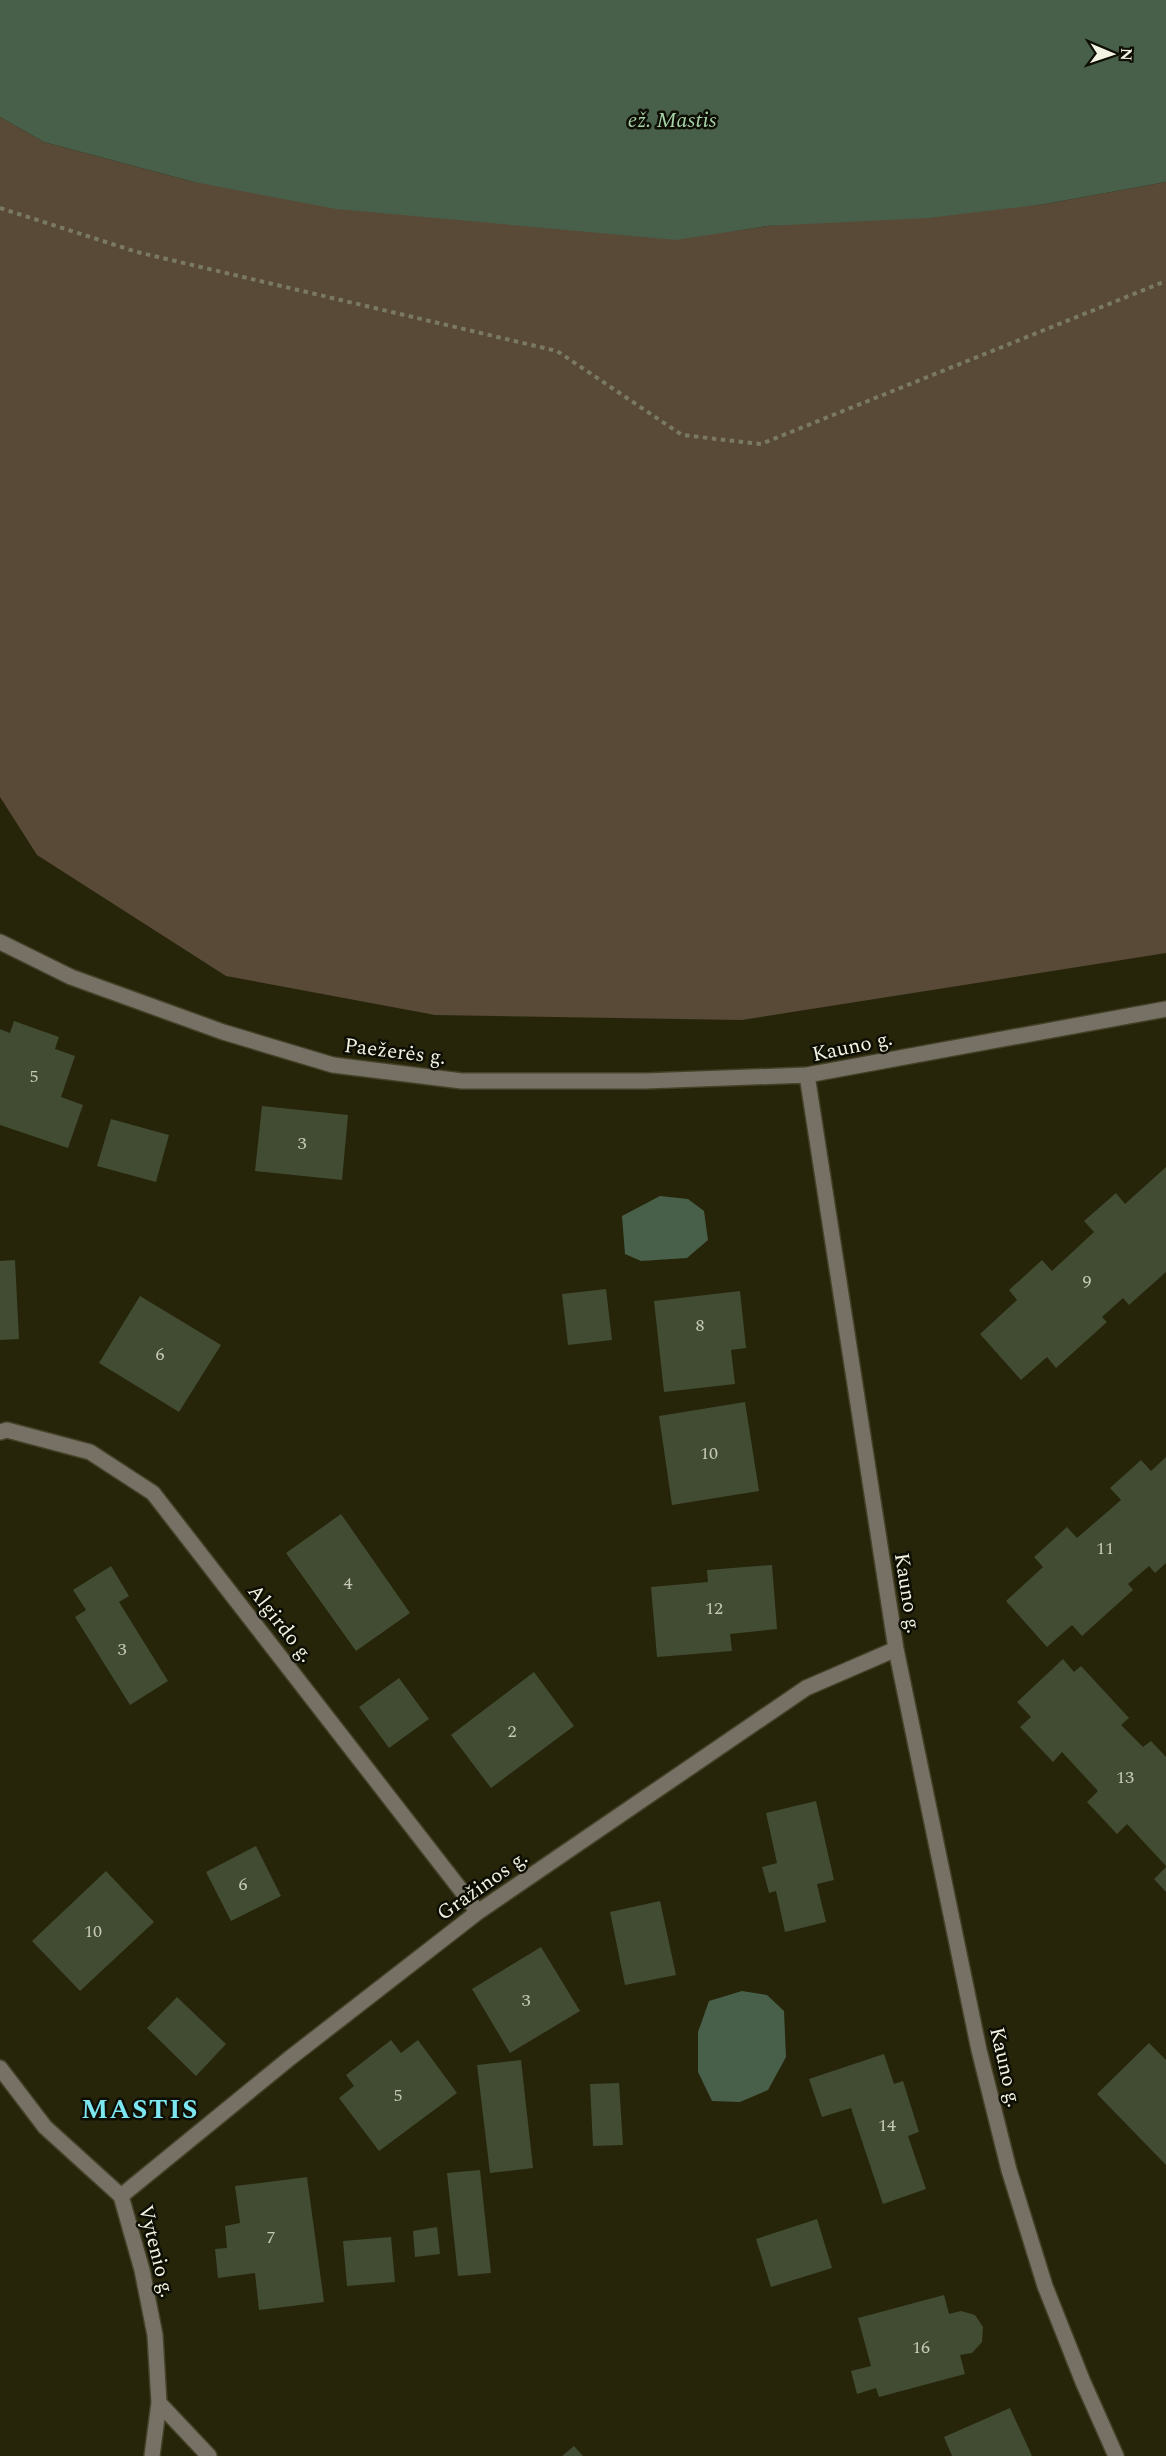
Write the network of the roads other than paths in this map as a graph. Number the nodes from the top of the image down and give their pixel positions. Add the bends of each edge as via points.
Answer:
1 (0, 942) edge
2 (1166, 1009) edge
3 (807, 1074) junction
4 (0, 1432) edge
5 (896, 1649) junction
6 (478, 1912) junction
7 (0, 2068) edge
8 (121, 2196) junction
9 (159, 2403) junction
10 (152, 2456) edge
11 (209, 2456) edge
12 (1116, 2456) edge

1 - 3 street, Paežerės g. via 71,977 223,1032 333,1065 462,1081 645,1081
2 - 3 street, Kauno g.
3 - 5 street, Kauno g.
4 - 6 street, Algirdo g. via 7,1430 90,1452 153,1493
5 - 6 street, Gražinos g. via 806,1688
5 - 12 street, Kauno g. via 979,2050 1009,2170 1045,2286
6 - 8 street, Gražinos g.
7 - 8 street, Vytenio g. via 45,2127
8 - 9 street, Vytenio g. via 155,2335
9 - 10 street, Vytenio g.
9 - 11 street

